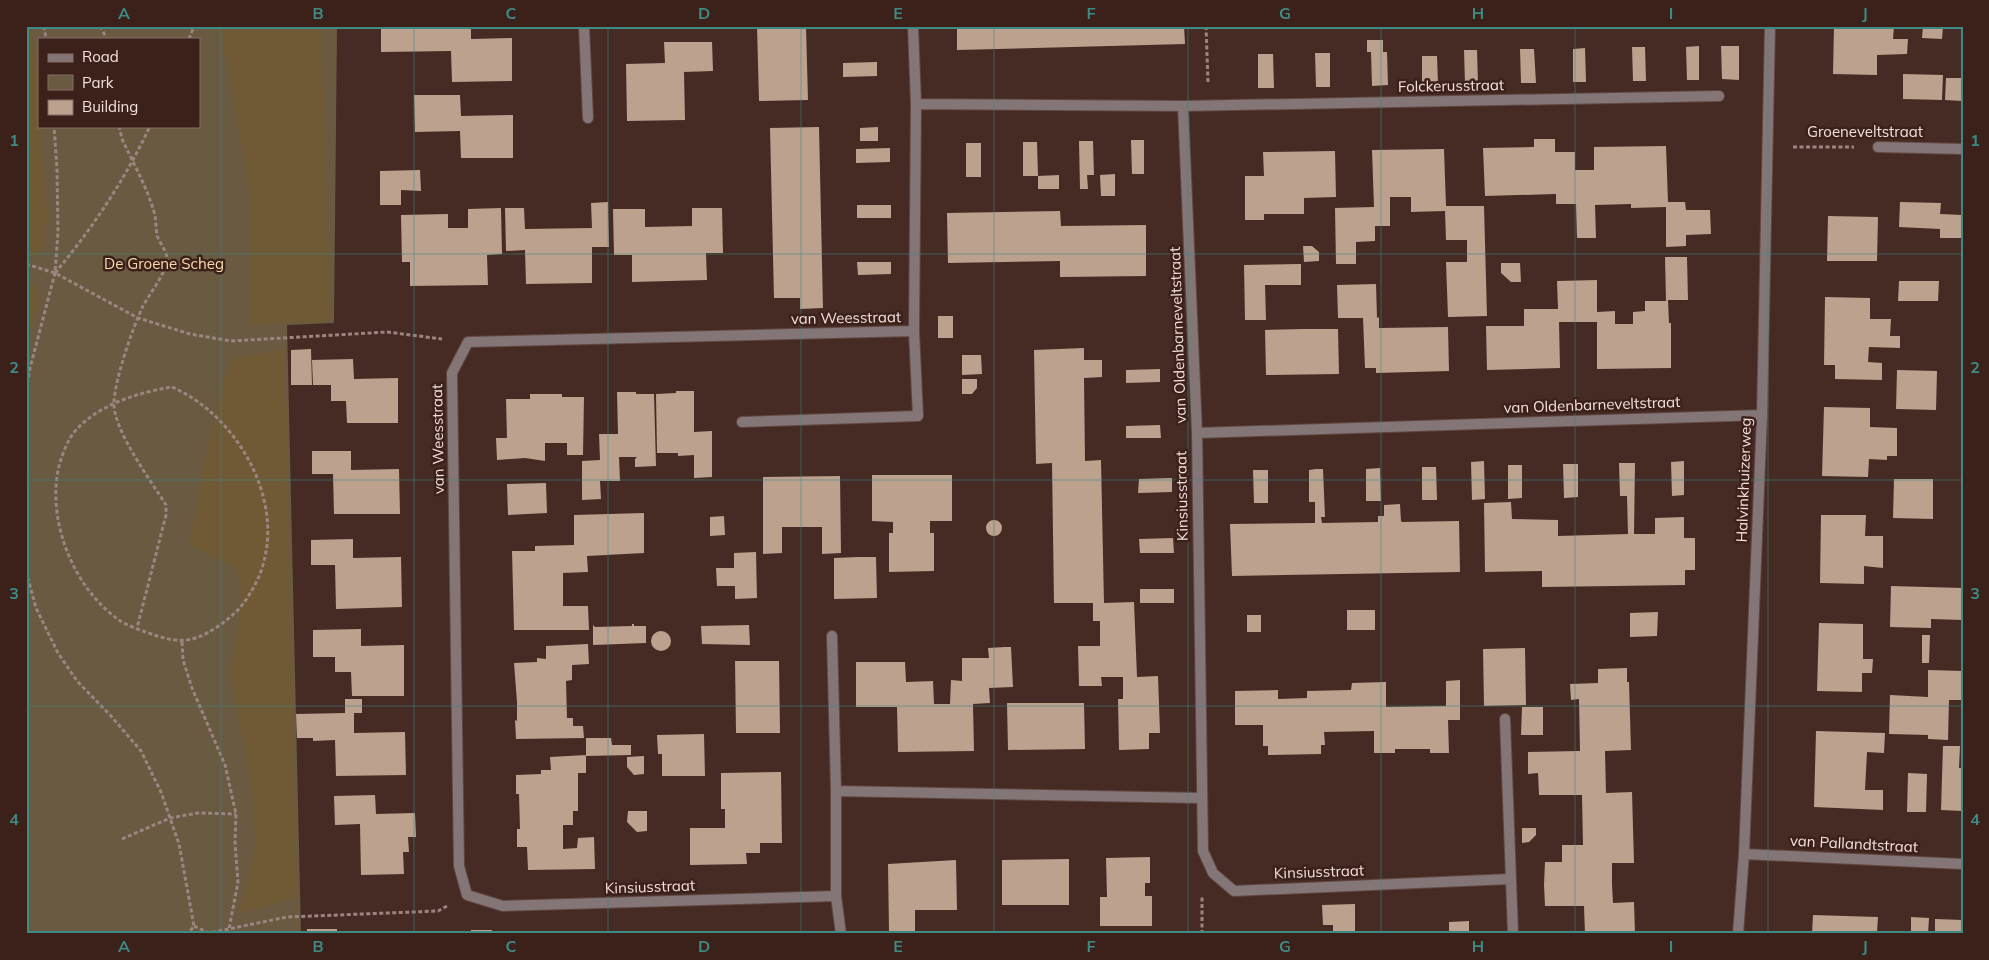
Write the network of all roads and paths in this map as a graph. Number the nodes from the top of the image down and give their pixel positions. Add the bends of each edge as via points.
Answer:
1 (100, 26) edge
2 (194, 26) edge
3 (584, 26) edge
4 (913, 26) edge
5 (1206, 26) edge
6 (1770, 26) edge
7 (106, 38) edge
8 (189, 38) edge
9 (1719, 96) dead end
10 (916, 104) junction
11 (1209, 105) junction
12 (1183, 106) junction
13 (588, 118) dead end
14 (54, 128) edge
15 (119, 128) edge
16 (149, 128) edge
17 (1767, 146) junction
18 (1878, 147) joint
19 (1963, 149) edge
20 (132, 160) junction
21 (26, 264) edge
22 (55, 273) junction
23 (138, 318) junction
24 (914, 332) junction
25 (468, 342) junction
26 (26, 390) edge
27 (114, 404) junction
28 (1762, 415) junction
29 (742, 422) dead end
30 (1197, 433) junction
31 (26, 570) edge
32 (137, 628) junction
33 (832, 636) dead end
34 (182, 642) junction
35 (1505, 719) dead end
36 (836, 791) junction
37 (1201, 798) junction
38 (236, 814) junction
39 (170, 818) junction
40 (122, 839) dead end
41 (1744, 854) junction
42 (1963, 864) edge
43 (1510, 879) junction
44 (467, 895) junction
45 (836, 896) junction
46 (194, 926) junction
47 (229, 928) junction
48 (188, 934) edge
49 (228, 934) edge
50 (841, 934) edge
51 (1513, 934) edge
52 (1738, 934) edge

1 - 7 path
2 - 8 path
3 - 13 street
4 - 10 street
5 - 11 path
6 - 17 street, Halvinkhuizerweg
9 - 11 street, Folckerusstraat
10 - 12 street
10 - 24 street, van Weesstraat
11 - 12 street, Folckerusstraat
12 - 30 street, van Oldenbarneveltstraat
14 - 22 path via 58,232
15 - 20 path
16 - 20 path
17 - 18 path, Groeneveltstraat
17 - 28 street, Halvinkhuizerweg
18 - 19 street, Groeneveltstraat
20 - 22 path via 80,244
20 - 23 path via 154,212 158,239 167,260
21 - 22 path
22 - 23 path
22 - 26 path
23 - 25 path via 190,334 231,341 387,332
23 - 27 path
24 - 25 street, van Weesstraat
24 - 29 street, van Weesstraat via 918,416
25 - 44 street, van Weesstraat via 452,373 459,866
27 - 32 path via 128,445 166,505
27 - 32 path via 76,429 64,449 57,473 55,498 58,527 87,588 119,620
27 - 34 path via 172,387 188,394 209,409 238,443 252,464 259,485 268,530 262,568 254,586 242,606 225,621 206,634
28 - 30 street, van Oldenbarneveltstraat
28 - 41 street, Halvinkhuizerweg
30 - 37 street, Kinsiusstraat
31 - 39 path via 36,608 58,653 77,682 140,751
32 - 34 path
33 - 36 street
34 - 38 path via 183,660 225,765
35 - 43 street
36 - 37 street
36 - 45 street
37 - 43 street, Kinsiusstraat via 1203,851 1213,874 1234,891
38 - 39 path via 198,813
38 - 47 path via 238,882
39 - 40 path
39 - 46 path via 179,844
41 - 42 street, van Pallandtstraat
41 - 52 street, Halvinkhuizerweg
43 - 51 street
44 - 45 street, Kinsiusstraat via 503,906
44 - 47 path via 438,912 288,917
45 - 50 street
46 - 47 path via 209,933
46 - 48 path
47 - 49 path

